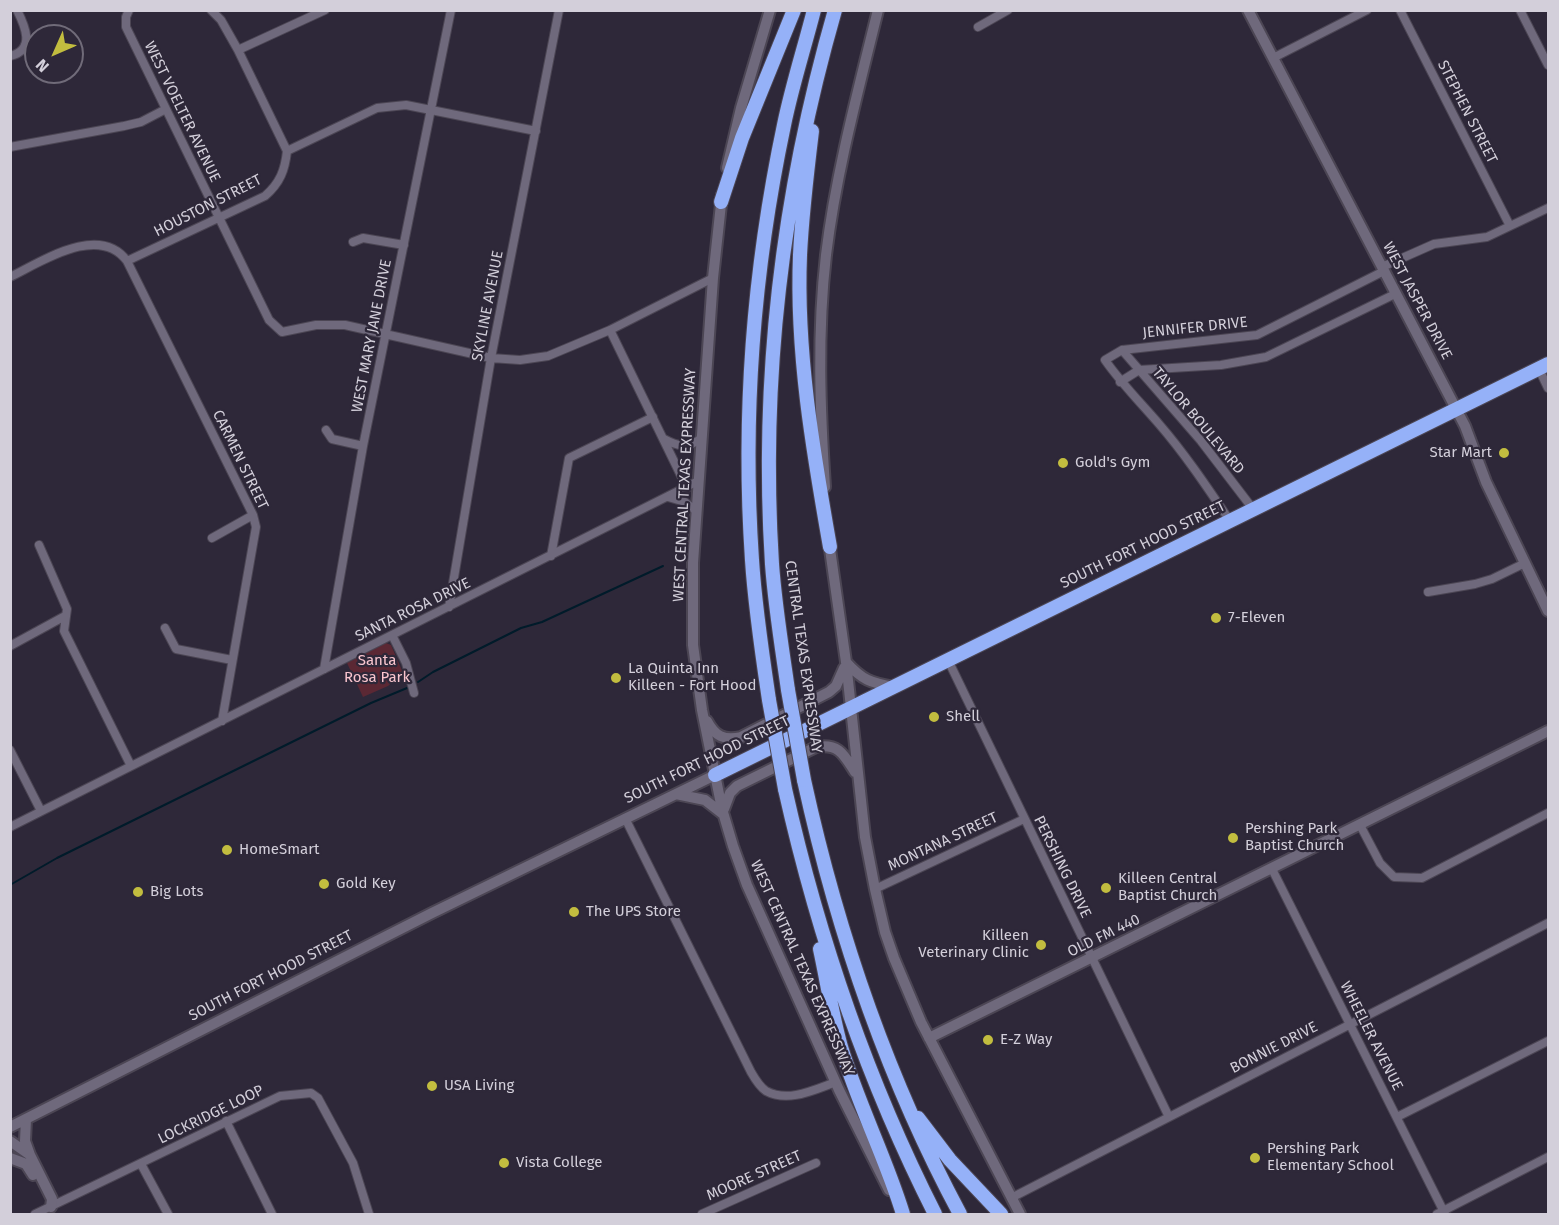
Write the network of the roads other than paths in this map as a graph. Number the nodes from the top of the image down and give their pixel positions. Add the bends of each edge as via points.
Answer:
1 (17, 10) edge
2 (211, 10) edge
3 (325, 10) edge
4 (451, 10) edge
5 (559, 10) edge
6 (770, 10) edge
7 (794, 10) edge
8 (814, 10) edge
9 (835, 10) edge
10 (878, 10) edge
11 (1008, 10) edge
12 (1248, 10) edge
13 (1367, 10) edge
14 (1400, 10) edge
15 (1520, 10) edge
16 (128, 14) edge
17 (978, 27) dead end
18 (238, 50) junction
19 (10, 56) edge
20 (1273, 58) junction
21 (1548, 65) edge
22 (810, 104) junction
23 (166, 109) junction
24 (431, 110) junction
25 (536, 130) junction
26 (10, 147) edge
27 (287, 151) junction
28 (721, 202) junction
29 (1548, 208) edge
30 (219, 218) junction
31 (1510, 226) junction
32 (353, 242) dead end
33 (404, 245) junction
34 (127, 261) junction
35 (1383, 269) junction
36 (10, 277) edge
37 (713, 278) junction
38 (1395, 294) junction
39 (610, 330) junction
40 (387, 333) junction
41 (1122, 350) junction
42 (491, 357) junction
43 (1544, 366) edge
44 (1139, 370) junction
45 (1120, 382) junction
46 (1548, 388) edge
47 (1456, 409) junction
48 (653, 417) junction
49 (326, 430) dead end
50 (663, 438) junction
51 (700, 439) junction
52 (363, 446) junction
53 (698, 481) junction
54 (687, 488) junction
55 (668, 497) junction
56 (1253, 509) junction
57 (696, 511) junction
58 (253, 515) junction
59 (1230, 521) junction
60 (212, 538) dead end
61 (39, 545) dead end
62 (830, 546) junction
63 (551, 556) junction
64 (1525, 562) junction
65 (1428, 592) dead end
66 (449, 607) junction
67 (1548, 611) edge
68 (65, 616) junction
69 (165, 628) dead end
70 (392, 635) junction
71 (10, 646) edge
72 (232, 660) junction
73 (948, 660) junction
74 (846, 662) junction
75 (324, 669) junction
76 (894, 687) junction
77 (414, 693) dead end
78 (850, 708) junction
79 (702, 710) junction
80 (222, 721) junction
81 (1548, 730) edge
82 (10, 750) edge
83 (131, 766) junction
84 (715, 775) junction
85 (857, 775) junction
86 (675, 794) junction
87 (41, 811) junction
88 (1548, 813) edge
89 (724, 814) junction
90 (625, 818) junction
91 (1024, 819) junction
92 (1360, 825) junction
93 (10, 827) edge
94 (801, 862) junction
95 (1272, 869) junction
96 (875, 889) junction
97 (1548, 923) edge
98 (1092, 959) junction
99 (1350, 1024) junction
100 (929, 1038) junction
101 (1548, 1041) edge
102 (836, 1082) junction
103 (904, 1099) junction
104 (1169, 1117) junction
105 (1397, 1117) junction
106 (26, 1119) junction
107 (226, 1121) junction
108 (10, 1127) edge
109 (10, 1141) edge
110 (30, 1155) junction
111 (1548, 1157) edge
112 (10, 1158) edge
113 (816, 1163) dead end
114 (141, 1164) junction
115 (1011, 1198) junction
116 (53, 1211) edge
117 (718, 1211) edge
118 (1442, 1213) edge
119 (36, 1215) edge
120 (168, 1215) edge
121 (272, 1215) edge
122 (369, 1215) edge
123 (702, 1215) edge
124 (902, 1215) edge
125 (934, 1215) edge
126 (960, 1215) edge
127 (1001, 1215) edge
128 (1020, 1215) edge

1 - 19 street via 27,39 20,52
2 - 18 street
3 - 18 street
4 - 24 street, WEST MARY JANE DRIVE
5 - 25 street, SKYLINE AVENUE
6 - 28 main road, WEST CENTRAL TEXAS EXPRESSWAY via 741,108
7 - 28 highway via 742,138
8 - 94 highway, bridge via 784,124 771,193 758,282 748,441 752,559 769,700
9 - 22 highway, CENTRAL TEXAS EXPRESSWAY
10 - 62 main road via 836,199 822,297 820,399
11 - 17 street
12 - 20 main road, WEST JASPER DRIVE
13 - 20 street
14 - 31 street, STEPHEN STREET
15 - 21 street
16 - 23 street, WEST VOELTER AVENUE via 126,27
18 - 27 street
20 - 35 main road, WEST JASPER DRIVE
22 - 62 highway via 812,131 800,256 802,328 815,462
22 - 103 highway, CENTRAL TEXAS EXPRESSWAY, bridge via 779,273 770,382 772,565 788,690 822,859 883,1047
23 - 26 street via 141,122
23 - 30 street, WEST VOELTER AVENUE
24 - 25 street
24 - 27 street via 406,105 377,108
24 - 33 street, WEST MARY JANE DRIVE
25 - 42 street, SKYLINE AVENUE
27 - 30 street, HOUSTON STREET via 276,186 265,196
28 - 37 main road, WEST CENTRAL TEXAS EXPRESSWAY
29 - 31 street, JENNIFER DRIVE
30 - 34 street, HOUSTON STREET
30 - 40 street, WEST VOELTER AVENUE via 277,329 282,332 316,325 345,325
31 - 35 street, JENNIFER DRIVE via 1487,237 1434,244
32 - 33 street via 363,238
33 - 40 street, WEST MARY JANE DRIVE
34 - 36 street via 104,246 85,245 72,247
34 - 58 street, CARMEN STREET
35 - 38 main road, WEST JASPER DRIVE
35 - 41 street, JENNIFER DRIVE via 1257,335
37 - 39 street
37 - 51 main road, WEST CENTRAL TEXAS EXPRESSWAY
38 - 44 street via 1266,357 1221,365
38 - 47 main road, WEST JASPER DRIVE
39 - 42 street via 548,356 520,360
39 - 48 street
40 - 42 street
40 - 52 street, WEST MARY JANE DRIVE
41 - 44 street, TAYLOR BOULEVARD
41 - 45 street, JENNIFER DRIVE via 1105,360
42 - 66 street, SKYLINE AVENUE
43 - 46 street
43 - 47 highway, SOUTH FORT HOOD STREET
44 - 45 street
44 - 56 street, TAYLOR BOULEVARD
45 - 59 street via 1195,468
47 - 56 highway, SOUTH FORT HOOD STREET
47 - 64 main road, WEST JASPER DRIVE
48 - 50 street
48 - 63 street via 569,458
49 - 52 street via 332,439
50 - 51 street via 687,446
50 - 54 street
51 - 53 main road, WEST CENTRAL TEXAS EXPRESSWAY
52 - 75 street, WEST MARY JANE DRIVE
53 - 54 street, SANTA ROSA DRIVE
53 - 57 main road, WEST CENTRAL TEXAS EXPRESSWAY
54 - 55 street, SANTA ROSA DRIVE
55 - 57 street via 685,502
55 - 63 street, SANTA ROSA DRIVE
56 - 59 highway, SOUTH FORT HOOD STREET
57 - 79 main road, WEST CENTRAL TEXAS EXPRESSWAY via 693,645
58 - 60 street
58 - 72 street, CARMEN STREET via 256,527
59 - 73 highway, SOUTH FORT HOOD STREET
61 - 68 street via 67,609
62 - 74 main road
63 - 66 street, SANTA ROSA DRIVE
64 - 65 street via 1492,579
64 - 67 main road, WEST JASPER DRIVE
66 - 70 street, SANTA ROSA DRIVE
68 - 71 street
68 - 83 street via 64,631
69 - 72 street via 176,648
70 - 75 street, SANTA ROSA DRIVE
70 - 77 street via 406,663
72 - 80 street, CARMEN STREET
73 - 76 highway, SOUTH FORT HOOD STREET
73 - 91 street, PERSHING DRIVE
74 - 76 main road via 872,683
74 - 78 main road
74 - 79 main road via 837,686 829,692 741,737 720,737
75 - 80 street, SANTA ROSA DRIVE
76 - 78 highway, SOUTH FORT HOOD STREET
78 - 84 highway, SOUTH FORT HOOD STREET
78 - 85 main road
79 - 84 main road, WEST CENTRAL TEXAS EXPRESSWAY
80 - 83 street, SANTA ROSA DRIVE
81 - 92 main road, OLD FM 440
82 - 87 street
83 - 87 street, SANTA ROSA DRIVE
84 - 86 main road, SOUTH FORT HOOD STREET
84 - 89 main road, WEST CENTRAL TEXAS EXPRESSWAY
85 - 89 main road via 836,748 816,747 737,786 726,800
85 - 96 main road
86 - 89 main road via 705,800
86 - 90 main road, SOUTH FORT HOOD STREET
87 - 93 street, SANTA ROSA DRIVE
88 - 92 street via 1422,878 1394,878 1380,863
89 - 102 main road, WEST CENTRAL TEXAS EXPRESSWAY via 747,885
90 - 102 street via 759,1084 765,1090 788,1096
90 - 106 main road, SOUTH FORT HOOD STREET
91 - 96 street, MONTANA STREET
91 - 98 street, PERSHING DRIVE
92 - 95 main road, OLD FM 440
94 - 124 highway via 841,1046 893,1181
94 - 125 highway via 868,1066
95 - 98 main road, OLD FM 440
95 - 99 street, WHEELER AVENUE
96 - 100 main road via 894,958
97 - 99 street, BONNIE DRIVE
98 - 100 main road, OLD FM 440
98 - 104 street, PERSHING DRIVE
99 - 104 street, BONNIE DRIVE
99 - 105 street, WHEELER AVENUE
100 - 115 main road
101 - 105 street
102 - 124 main road, WEST CENTRAL TEXAS EXPRESSWAY
103 - 126 highway, CENTRAL TEXAS EXPRESSWAY
103 - 127 highway via 950,1160
104 - 115 street, BONNIE DRIVE
105 - 118 street, WHEELER AVENUE
106 - 108 main road, SOUTH FORT HOOD STREET
106 - 110 main road via 25,1141
107 - 114 street, LOCKRIDGE LOOP
107 - 121 street
107 - 122 street, LOCKRIDGE LOOP via 280,1096 311,1093 318,1098 353,1163
109 - 110 main road
110 - 116 main road via 52,1199
111 - 118 street
112 - 116 main road via 26,1164
113 - 117 street, MOORE STREET
114 - 116 street, LOCKRIDGE LOOP
114 - 120 street
115 - 128 main road
116 - 119 street, LOCKRIDGE LOOP
117 - 123 street, MOORE STREET

